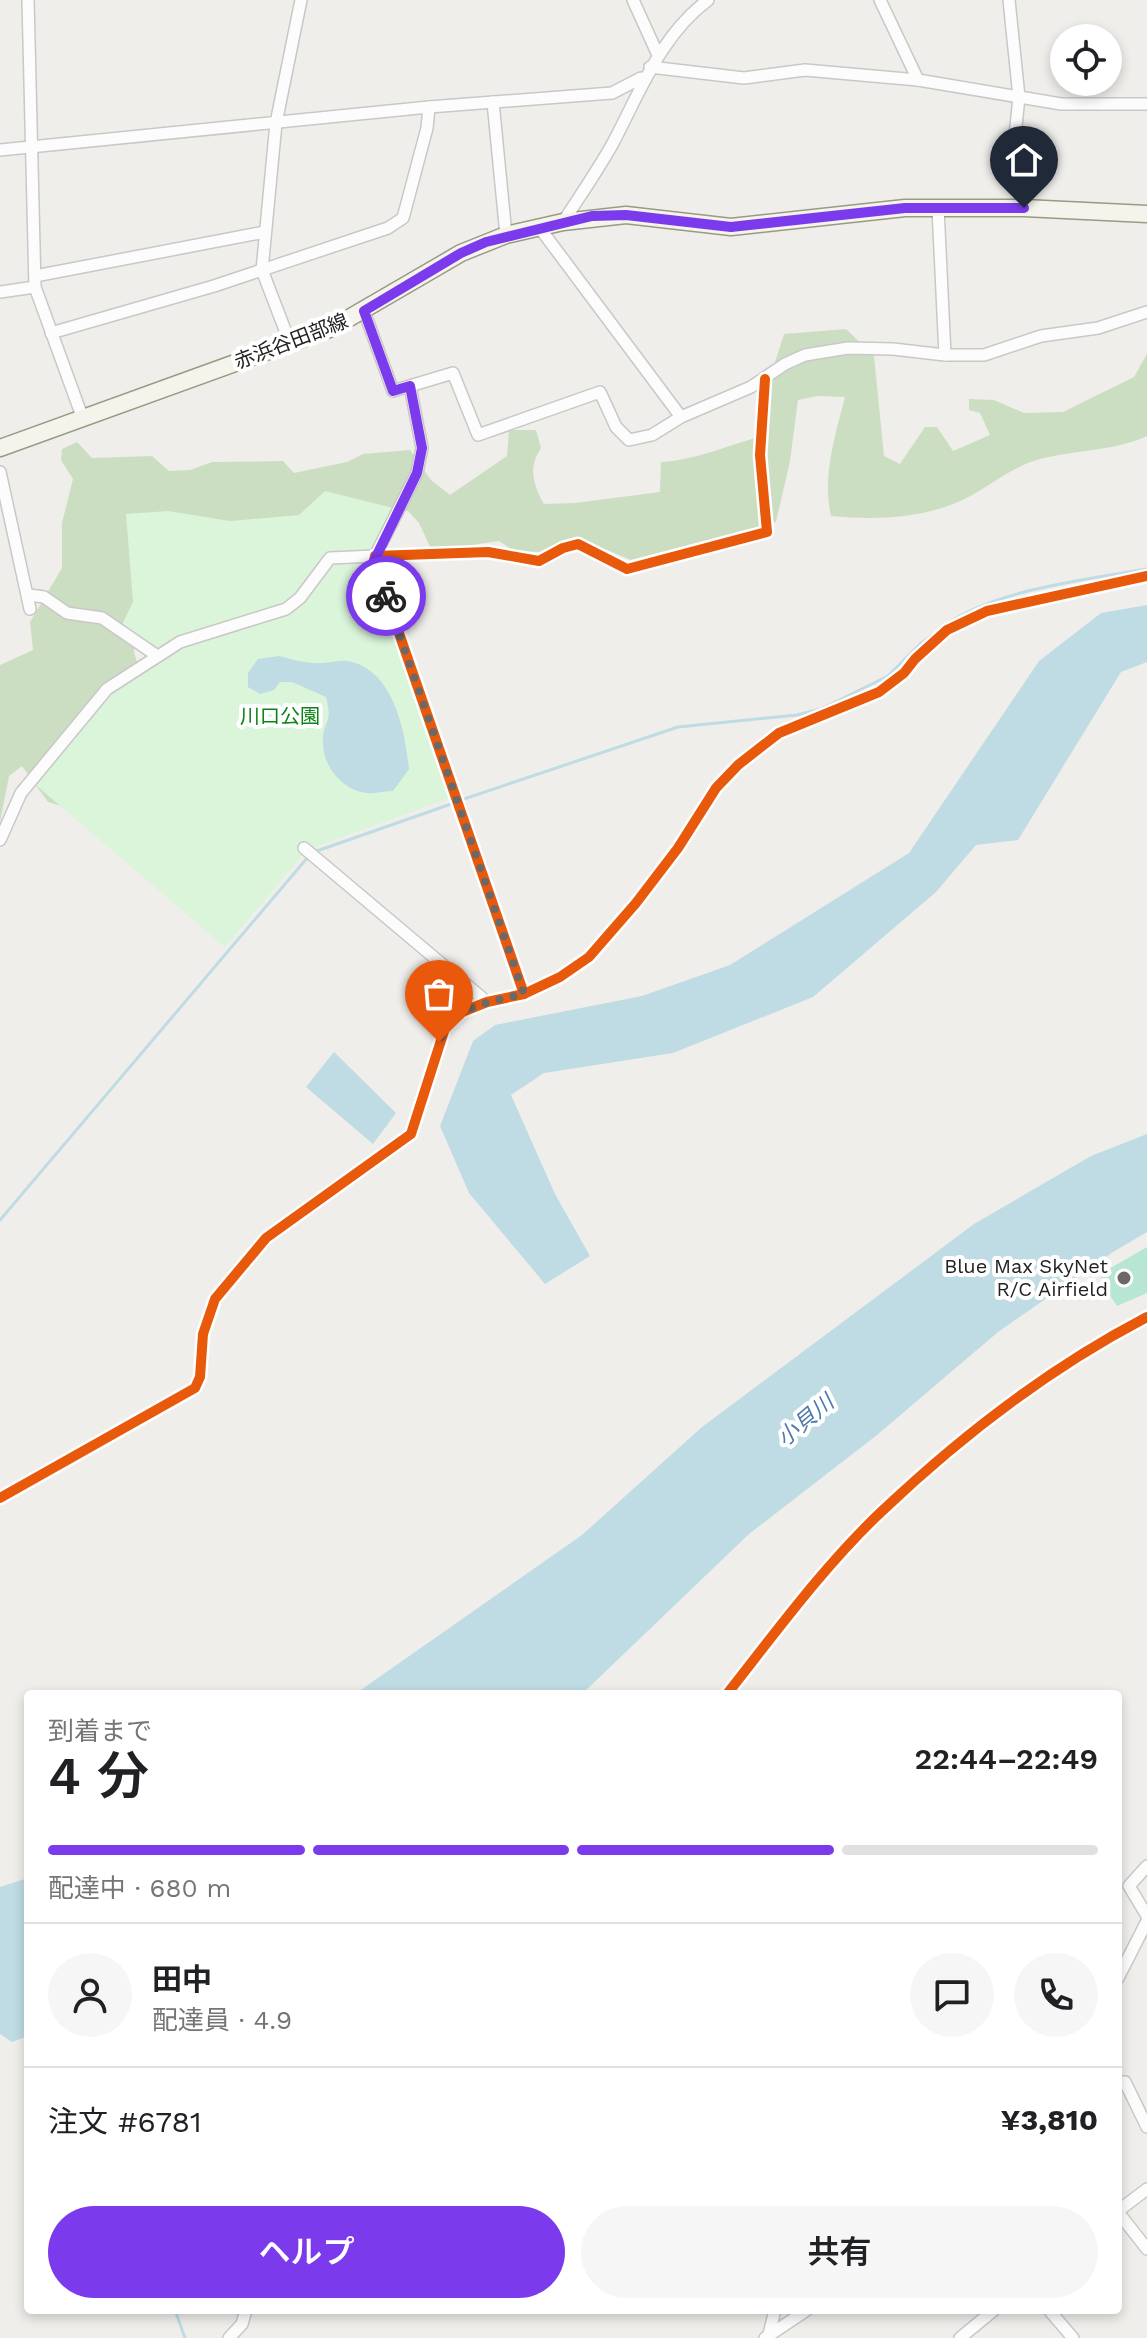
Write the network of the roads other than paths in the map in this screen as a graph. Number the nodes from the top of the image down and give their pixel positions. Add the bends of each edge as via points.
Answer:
1 (28, 0) edge
2 (301, 0) edge
3 (633, 0) edge
4 (708, 0) edge
5 (880, 0) edge
6 (1009, 0) edge
7 (658, 55) junction
8 (650, 67) junction
9 (645, 80) junction
10 (918, 80) junction
11 (1019, 97) junction
12 (493, 102) junction
13 (1147, 104) edge
14 (429, 107) junction
15 (276, 123) junction
16 (30, 147) junction
17 (0, 150) edge
18 (938, 208) junction
19 (1024, 208) junction
20 (1147, 214) edge
21 (563, 222) junction
22 (539, 227) junction
23 (265, 232) junction
24 (506, 235) junction
25 (262, 270) junction
26 (35, 282) junction
27 (0, 292) edge
28 (364, 311) junction
29 (1147, 312) edge
30 (51, 333) junction
31 (290, 343) junction
32 (945, 355) junction
33 (765, 379) junction
34 (410, 386) junction
35 (681, 417) junction
36 (83, 419) junction
37 (0, 448) edge
38 (0, 472) edge
39 (375, 556) junction
40 (1147, 576) edge
41 (29, 595) junction
42 (30, 609) dead end
43 (156, 655) junction
44 (0, 840) edge
45 (304, 848) dead end
46 (524, 994) junction
47 (487, 1002) junction
48 (0, 1498) edge
49 (1147, 1866) edge
50 (1147, 1919) edge
51 (1122, 1970) edge
52 (1122, 2082) edge
53 (1147, 2127) edge
54 (1147, 2189) edge
55 (1122, 2209) edge
56 (1122, 2217) edge
57 (1147, 2249) edge
58 (245, 2314) edge
59 (774, 2314) edge
60 (801, 2314) edge
61 (989, 2314) edge
62 (1052, 2314) edge
63 (767, 2336) edge
64 (229, 2338) edge
65 (960, 2338) edge
66 (1073, 2338) edge

1 - 16 street
2 - 15 street
3 - 7 street
4 - 7 street via 690,13
5 - 10 street
6 - 11 street
7 - 8 street
8 - 9 street
8 - 10 street via 744,78 805,70
9 - 12 street via 612,93
9 - 21 street via 612,146
10 - 11 street
11 - 13 street via 1092,106
11 - 19 street via 1015,136 1025,182
12 - 14 street
12 - 24 street
14 - 15 street
14 - 25 street via 403,218 388,228
15 - 16 street
15 - 23 street
16 - 17 street
16 - 26 street
18 - 19 main road, 赤浜谷田部線
18 - 21 main road, 赤浜谷田部線 via 731,227 626,215
18 - 32 street
19 - 20 main road, 赤浜谷田部線
21 - 22 main road, 赤浜谷田部線
22 - 24 main road, 赤浜谷田部線
22 - 35 street
23 - 25 street
23 - 26 street
24 - 28 main road, 赤浜谷田部線 via 461,253
25 - 30 street
25 - 31 street
26 - 27 street
26 - 30 street
28 - 31 main road, 赤浜谷田部線
28 - 34 street via 393,391
29 - 32 street via 984,355
30 - 36 street
31 - 36 main road, 赤浜谷田部線
32 - 33 street via 848,348 805,355
33 - 35 street
33 - 39 street via 760,455 767,532 627,569 578,544 539,561 488,552
34 - 35 street via 453,373 478,435 600,392 616,427 629,440 652,435
34 - 39 street via 422,448 417,473
36 - 37 main road, 赤浜谷田部線
38 - 41 street
39 - 43 street via 330,558 286,609 180,642
39 - 46 street
40 - 46 street via 987,611 947,630 879,692 779,733 716,788 678,848 589,957
41 - 42 street
41 - 43 street via 44,597 67,613 102,618
43 - 44 street via 107,689 91,707 21,793
45 - 47 street
46 - 47 street
47 - 48 street via 462,1012 445,1028 411,1134 266,1238 215,1299 203,1334 195,1388
49 - 50 street via 1129,1886
50 - 51 street
52 - 53 street
54 - 55 street
56 - 57 street
58 - 64 street
59 - 63 street
60 - 63 street
61 - 65 street
62 - 66 street

